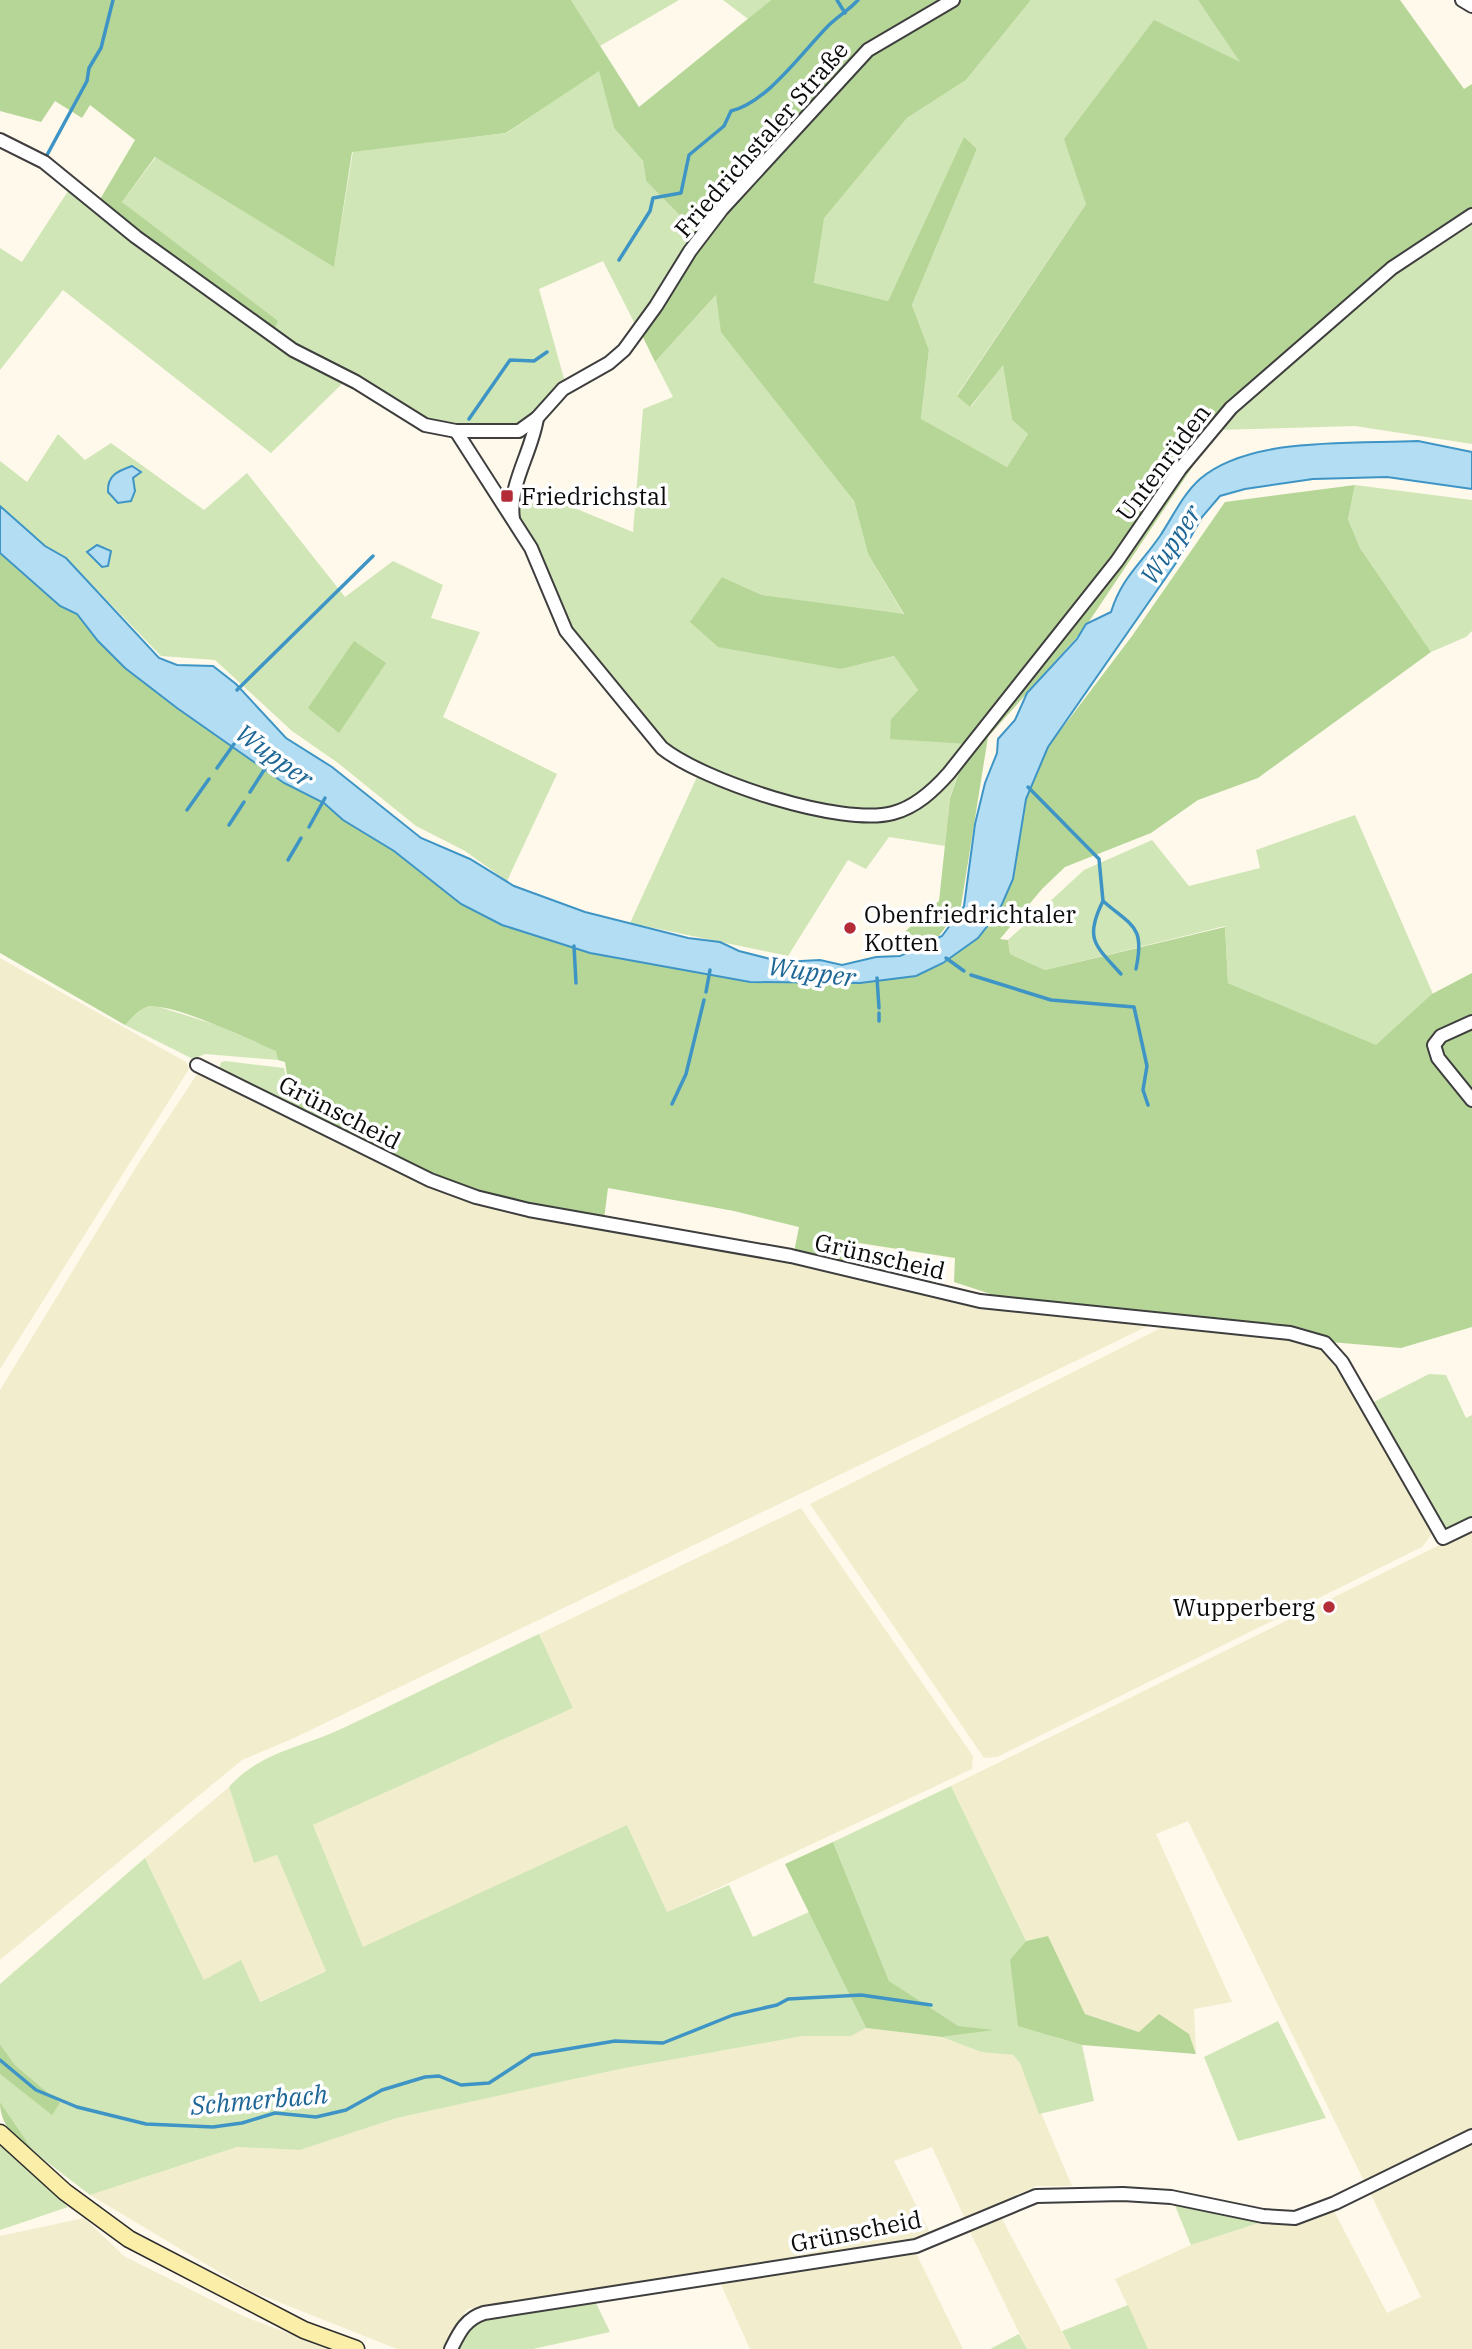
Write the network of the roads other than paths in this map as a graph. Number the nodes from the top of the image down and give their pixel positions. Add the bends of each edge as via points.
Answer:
1 (953, 0) edge
2 (1462, 0) edge
3 (1472, 6) edge
4 (0, 140) edge
5 (1472, 215) edge
6 (537, 418) junction
7 (456, 431) junction
8 (513, 520) junction
9 (1472, 1023) edge
10 (197, 1065) dead end
11 (1472, 1100) edge
12 (1472, 1524) edge
13 (0, 2133) edge
14 (1472, 2136) edge
15 (356, 2349) edge
16 (451, 2349) edge

1 - 6 street, Friedrichstaler Straße via 868,50 722,209 616,358 563,389
2 - 3 street
4 - 7 street via 44,162 136,237 308,359 425,425
5 - 8 street, Untenrüden via 1392,268 1231,408 938,785 894,813 858,817 827,813 671,755 566,631 534,554
6 - 7 street via 519,431
6 - 8 street via 514,489
7 - 8 street
9 - 11 street via 1441,1036 1434,1045 1438,1058
10 - 12 street, Grünscheid via 430,1180 489,1201 792,1256 981,1301 1290,1333 1325,1343 1342,1362 1443,1538
13 - 15 street via 65,2192 130,2239 304,2330
14 - 16 street, Grünscheid via 1295,2218 1171,2197 1036,2196 916,2246 484,2313 465,2324

